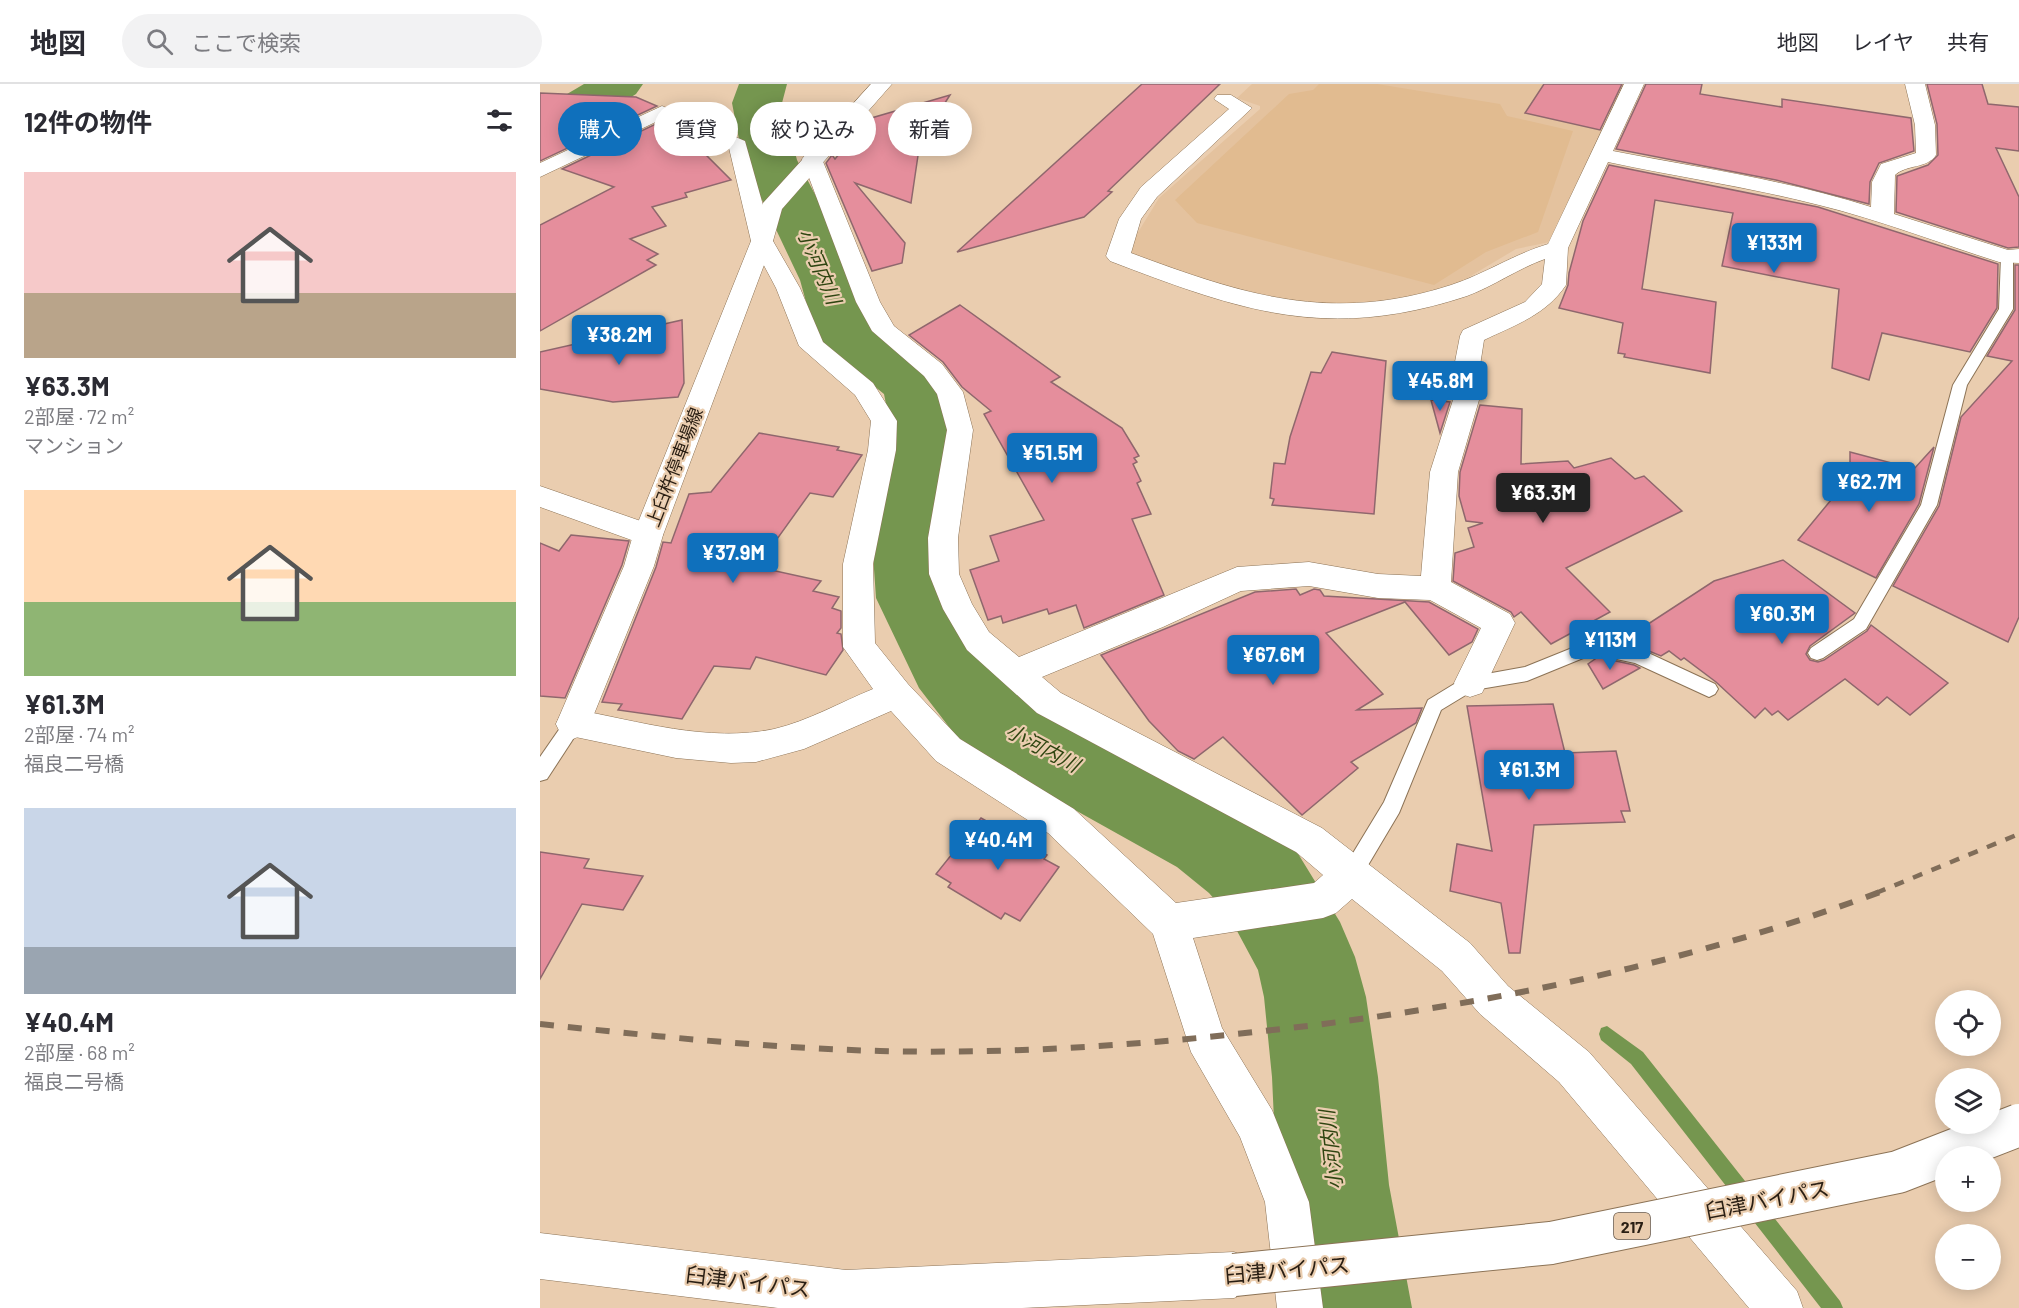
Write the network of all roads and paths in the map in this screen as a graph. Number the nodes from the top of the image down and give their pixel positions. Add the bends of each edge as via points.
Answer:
1 (882, 84) edge
2 (1634, 84) edge
3 (1915, 84) edge
4 (1224, 99) dead end
5 (1599, 154) junction
6 (812, 159) junction
7 (540, 171) edge
8 (1883, 218) junction
9 (762, 241) junction
10 (1557, 248) junction
11 (2013, 256) edge
12 (540, 496) edge
13 (648, 535) junction
14 (1435, 588) junction
15 (1817, 653) dead end
16 (1013, 674) junction
17 (1470, 683) junction
18 (1709, 689) dead end
19 (896, 694) junction
20 (573, 724) junction
21 (540, 773) edge
22 (1337, 887) junction
23 (1169, 923) junction
24 (2019, 1125) edge
25 (540, 1256) edge
26 (1300, 1308) edge
27 (1780, 1308) edge

1 - 6 main road
2 - 5 main road
3 - 8 main road via 1925,125 1926,155 1887,168
4 - 10 main road via 1242,108 1149,192 1130,219 1118,256 1259,305 1318,314 1374,310 1425,300 1491,278 1525,258
5 - 8 main road via 1743,180
5 - 10 main road
6 - 9 main road, 上臼杵停車場線 via 771,208
6 - 16 main road via 868,302 884,332 933,370 950,392 960,430 943,538 944,573 978,641
7 - 9 main road via 662,112 738,145
8 - 11 main road
9 - 13 main road, 上臼杵停車場線
9 - 19 main road via 788,288 812,346 864,390 884,421 882,450 858,564 859,647
10 - 14 main road via 1554,285 1534,308 1472,336 1466,400 1444,472
11 - 15 lane via 2006,309 1960,385 1929,506 1860,624
12 - 13 main road
13 - 20 main road, 上臼杵停車場線 via 639,566
14 - 16 main road via 1378,586 1309,573 1237,579
14 - 17 main road via 1499,623
16 - 22 main road via 1049,703 1309,840
17 - 18 lane via 1527,674 1592,647 1638,656
17 - 22 lane via 1434,705 1392,807
19 - 20 main road via 776,743 740,749
19 - 23 main road via 948,750 1060,821
20 - 21 lane
22 - 23 main road via 1223,916
22 - 27 main road via 1456,957 1494,1000 1574,1068
23 - 26 main road via 1205,1038 1257,1125 1287,1202
24 - 25 main road, 臼津バイパス / 217, bridge via 1898,1173 1551,1243 1234,1275 846,1293

